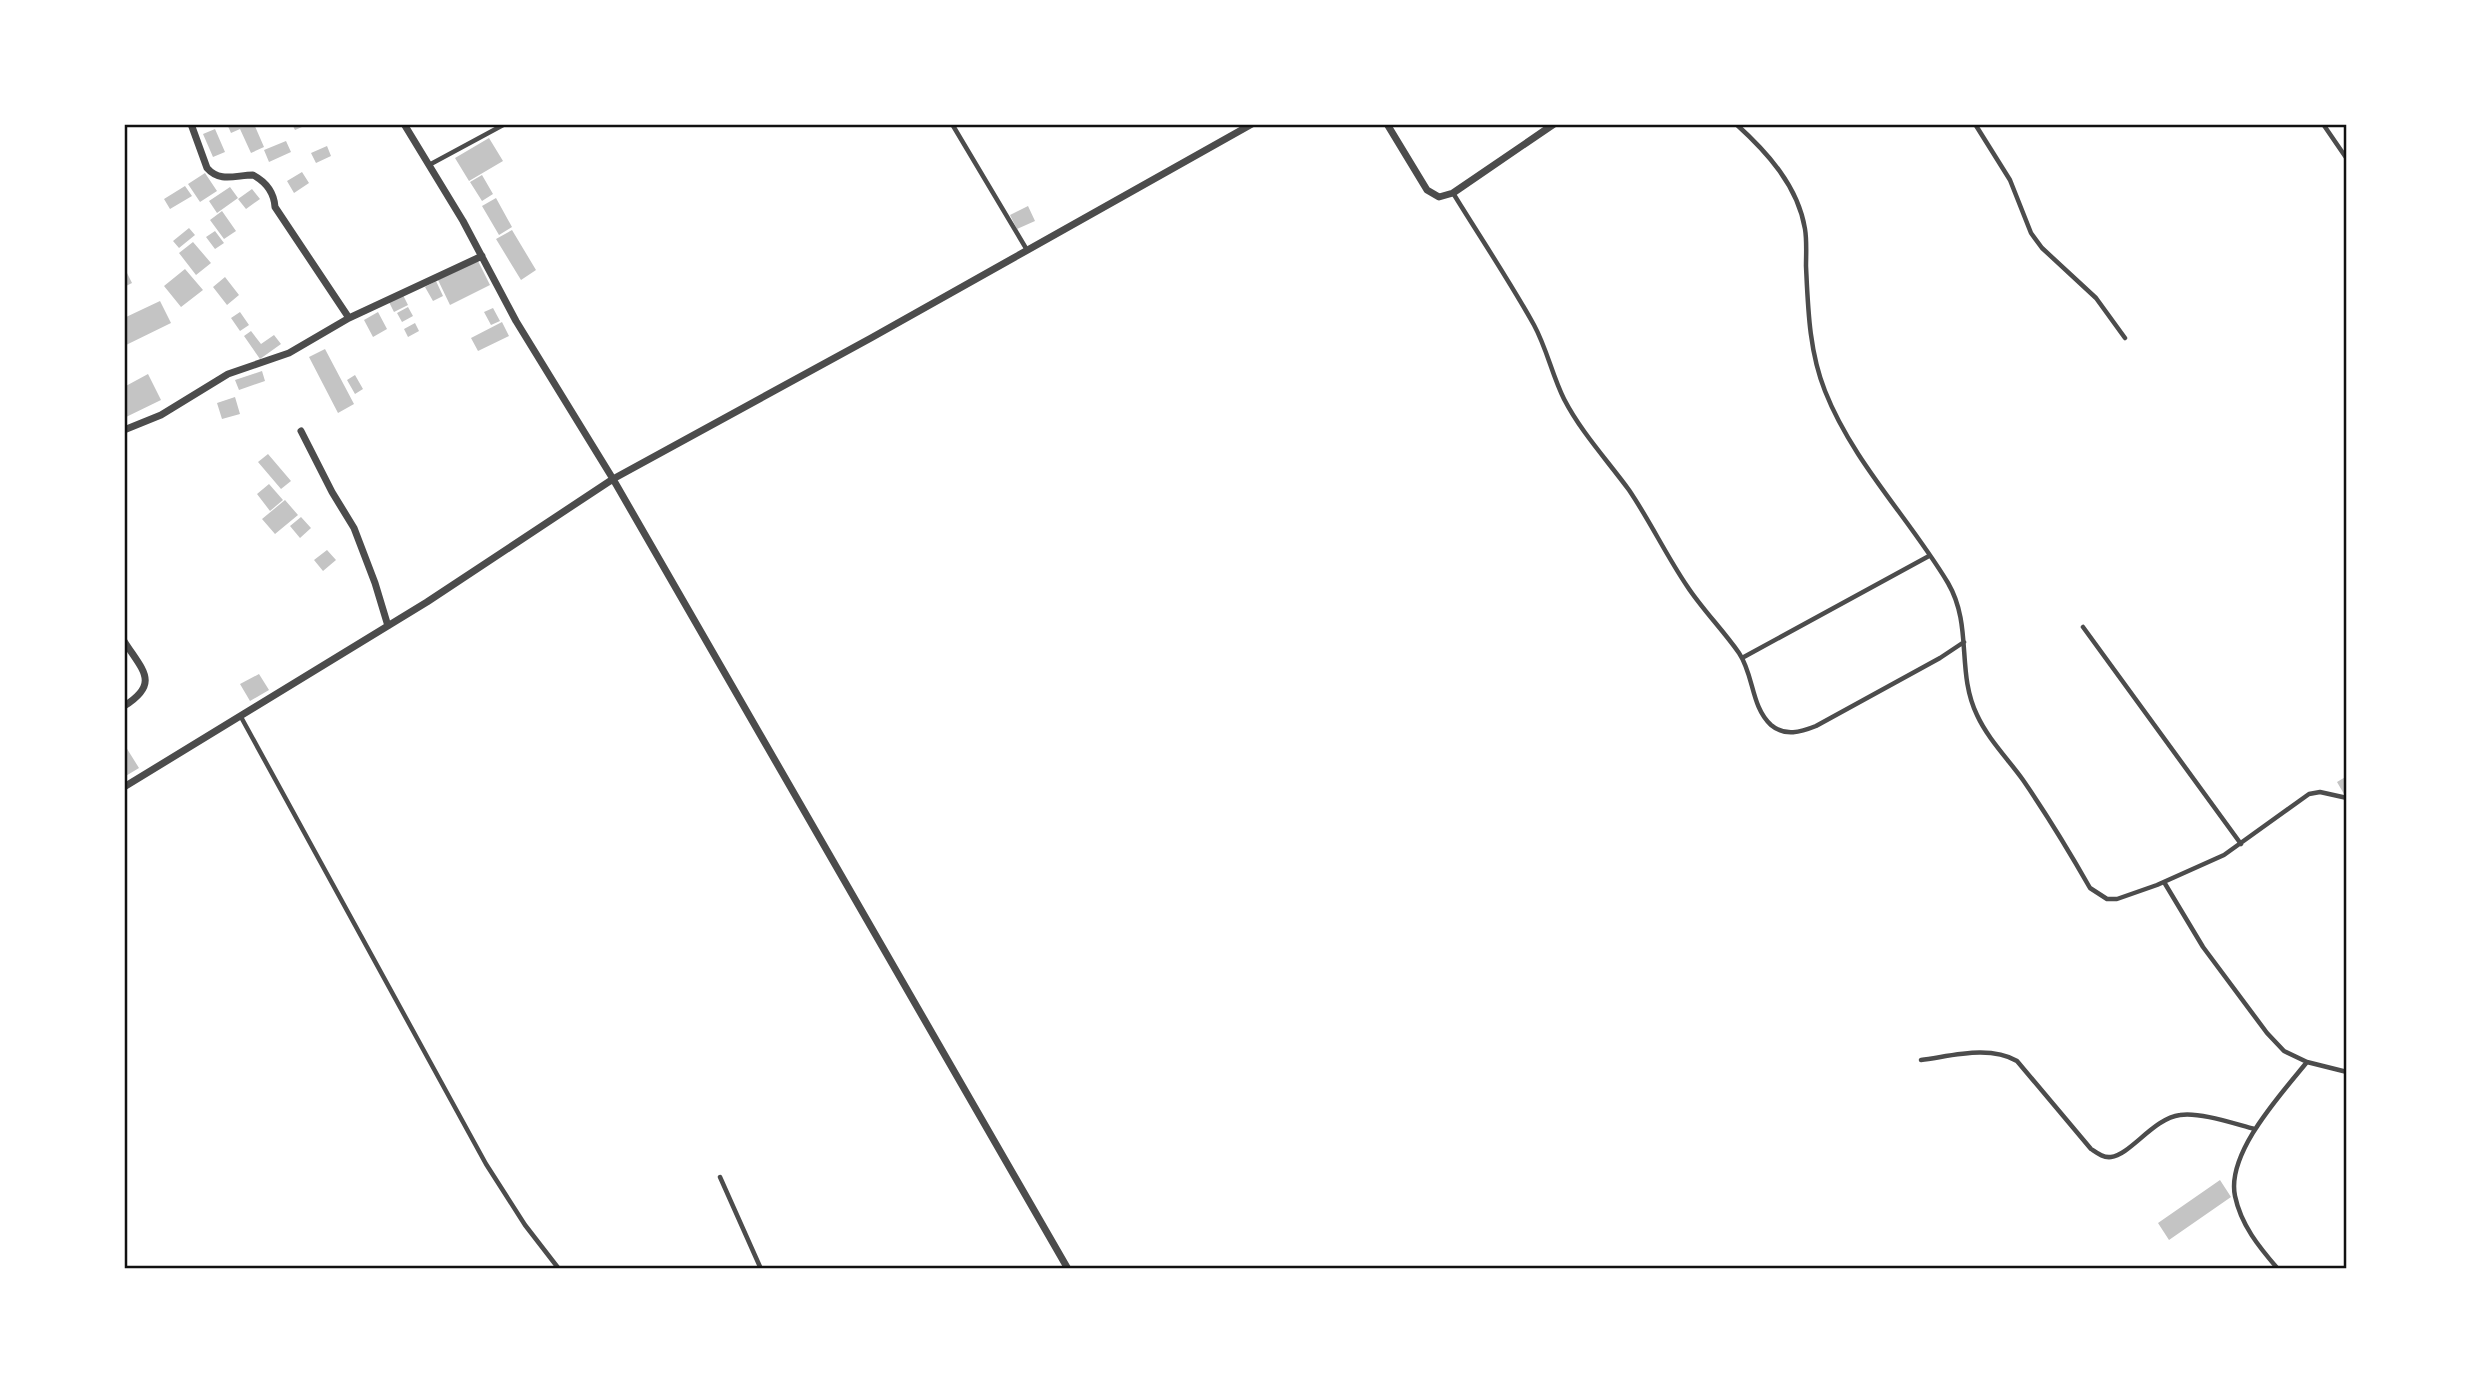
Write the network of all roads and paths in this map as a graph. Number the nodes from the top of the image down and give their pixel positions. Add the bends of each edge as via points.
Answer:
1 (191, 124) edge
2 (404, 124) edge
3 (505, 124) edge
4 (952, 124) edge
5 (1252, 124) edge
6 (1387, 124) edge
7 (1554, 124) edge
8 (1737, 124) edge
9 (1975, 124) edge
10 (2323, 124) edge
11 (2347, 159) edge
12 (429, 165) junction
13 (1453, 193) junction
14 (1027, 250) junction
15 (482, 256) junction
16 (349, 318) junction
17 (2125, 338) dead end
18 (124, 430) edge
19 (301, 431) dead end
20 (612, 479) junction
21 (1929, 556) junction
22 (388, 626) junction
23 (2083, 627) dead end
24 (124, 641) edge
25 (1964, 642) junction
26 (1742, 657) junction
27 (124, 706) edge
28 (241, 717) junction
29 (124, 787) edge
30 (2347, 799) edge
31 (2241, 844) junction
32 (2164, 882) junction
33 (1921, 1060) dead end
34 (2307, 1062) junction
35 (2347, 1072) edge
36 (2255, 1129) junction
37 (720, 1177) dead end
38 (559, 1269) edge
39 (761, 1269) edge
40 (1068, 1269) edge
41 (2278, 1269) edge

1 - 16 street via 211,173 226,178 253,174 266,184 275,207
2 - 12 street
3 - 12 lane
4 - 14 lane
5 - 14 street
6 - 13 street via 1427,190 1439,197
7 - 13 street
8 - 21 lane via 1781,172 1805,228 1809,323 1825,391 1858,452
9 - 17 lane via 2010,180 2031,233 2096,298
10 - 11 lane
12 - 15 street
13 - 26 lane via 1533,324 1564,399 1649,520 1687,586
14 - 20 street
15 - 16 street
15 - 20 street
16 - 18 street via 289,353 228,374 161,415
19 - 22 street via 354,528
20 - 22 street
20 - 40 street
21 - 25 lane via 1960,608
21 - 26 lane
22 - 28 street
23 - 31 lane
24 - 27 street via 146,684 144,691
25 - 26 lane via 1816,726 1788,733 1762,715
25 - 32 lane via 1968,687 1977,717 2024,781 2090,888 2107,899 2117,899
28 - 29 street
28 - 38 lane via 486,1164
30 - 31 lane via 2309,794
31 - 32 lane
32 - 34 lane via 2239,999 2284,1051
33 - 36 lane via 2006,1054 2101,1156 2121,1153 2181,1114
34 - 35 lane
34 - 36 lane
36 - 41 lane via 2236,1173 2234,1195 2247,1229
37 - 39 lane

